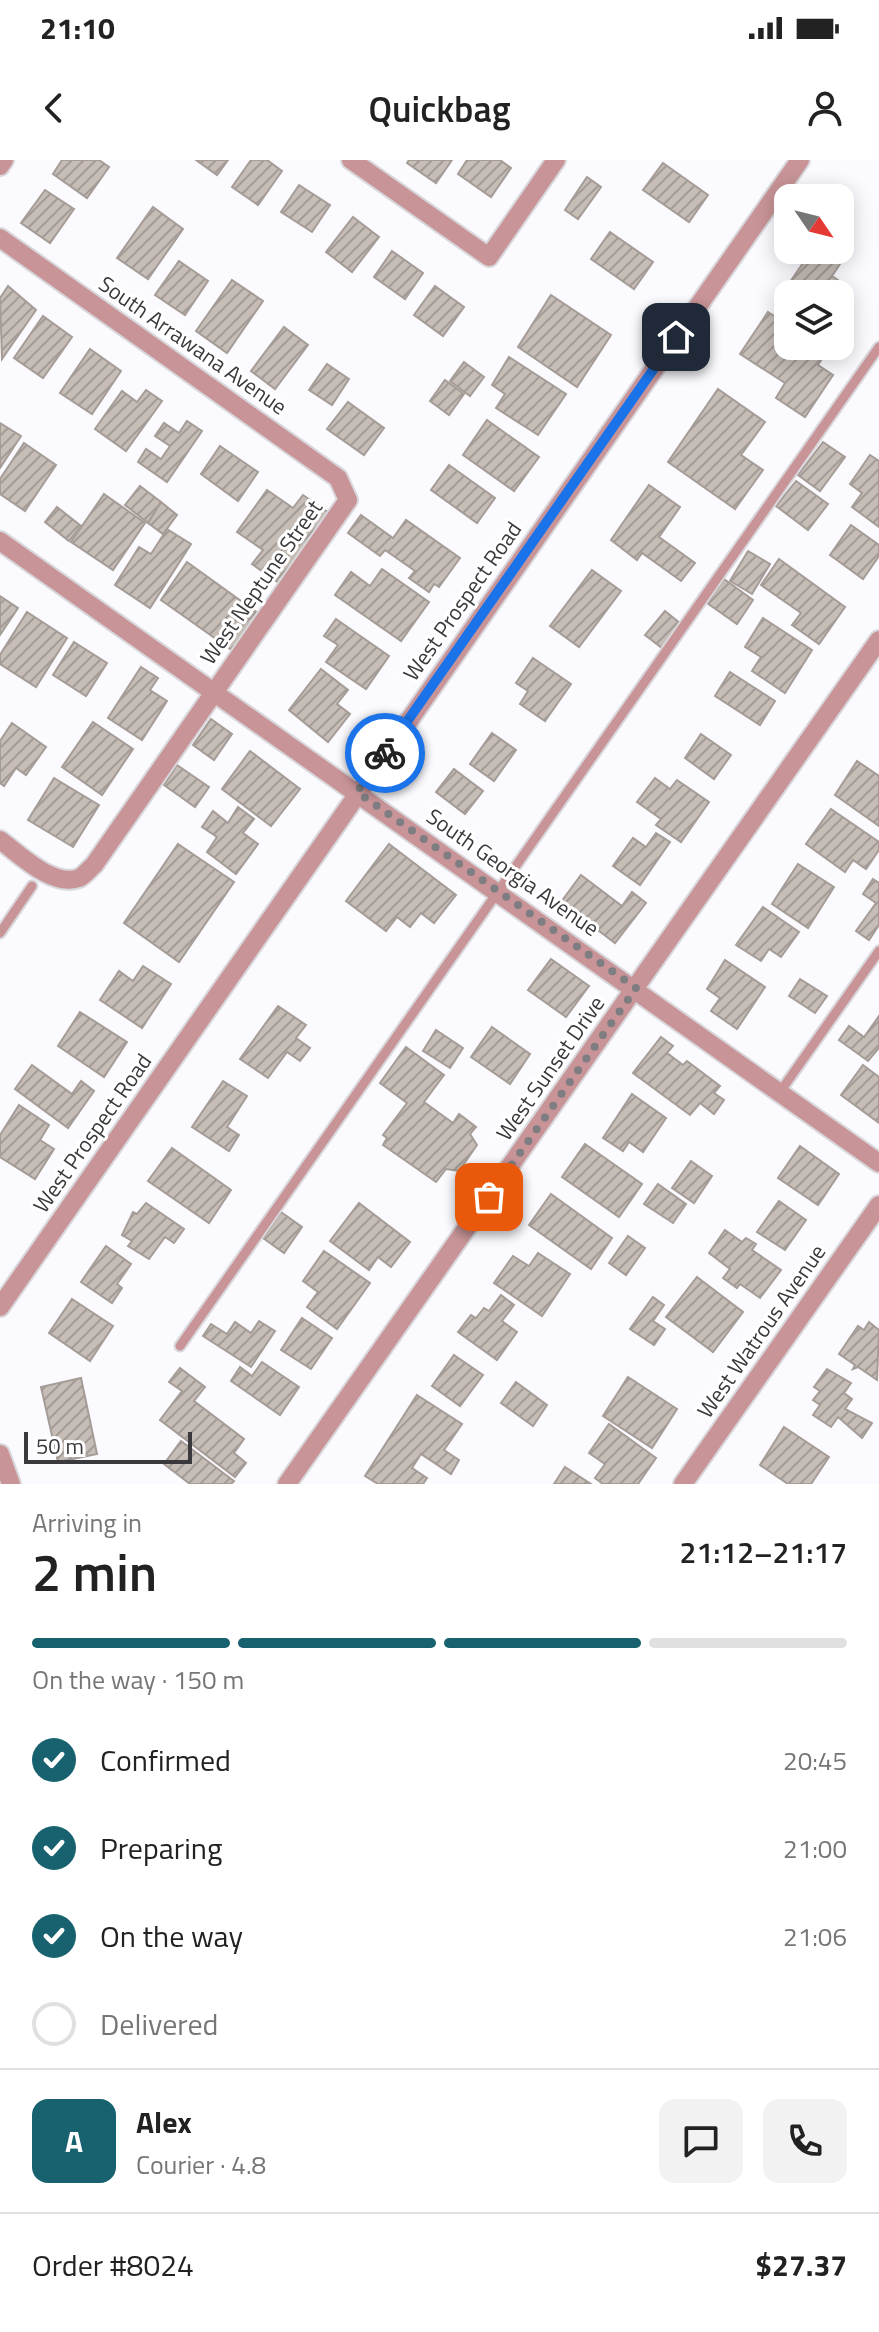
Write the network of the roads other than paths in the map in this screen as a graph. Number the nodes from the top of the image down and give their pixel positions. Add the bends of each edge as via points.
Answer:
1 (4, 160) edge
2 (351, 160) edge
3 (556, 160) edge
4 (800, 160) edge
5 (0, 166) edge
6 (0, 238) edge
7 (879, 347) edge
8 (348, 500) joint
9 (0, 541) edge
10 (879, 640) edge
11 (213, 692) junction
12 (357, 792) junction
13 (0, 840) edge
14 (32, 886) dead end
15 (499, 892) junction
16 (0, 933) edge
17 (879, 951) edge
18 (636, 988) junction
19 (780, 1092) junction
20 (879, 1163) edge
21 (879, 1205) edge
22 (0, 1307) edge
23 (180, 1346) dead end
24 (0, 1454) edge
25 (11, 1484) edge
26 (287, 1484) edge
27 (683, 1484) edge

1 - 5 street
2 - 3 street via 489,257
4 - 12 street, West Prospect Road
6 - 8 street, South Arrawana Avenue via 338,478
7 - 15 lane
8 - 11 street, West Neptune Street
9 - 11 street, South Georgia Avenue
10 - 18 street, West Sunset Drive
11 - 12 street, South Georgia Avenue
11 - 13 street, West Neptune Street via 80,878 47,873
12 - 15 street, South Georgia Avenue
12 - 22 street, West Prospect Road
14 - 16 lane
15 - 18 street, South Georgia Avenue
15 - 23 lane
17 - 19 lane
18 - 19 street, South Georgia Avenue
18 - 26 street, West Sunset Drive
19 - 20 street, South Georgia Avenue
21 - 27 street, West Watrous Avenue
24 - 25 street

